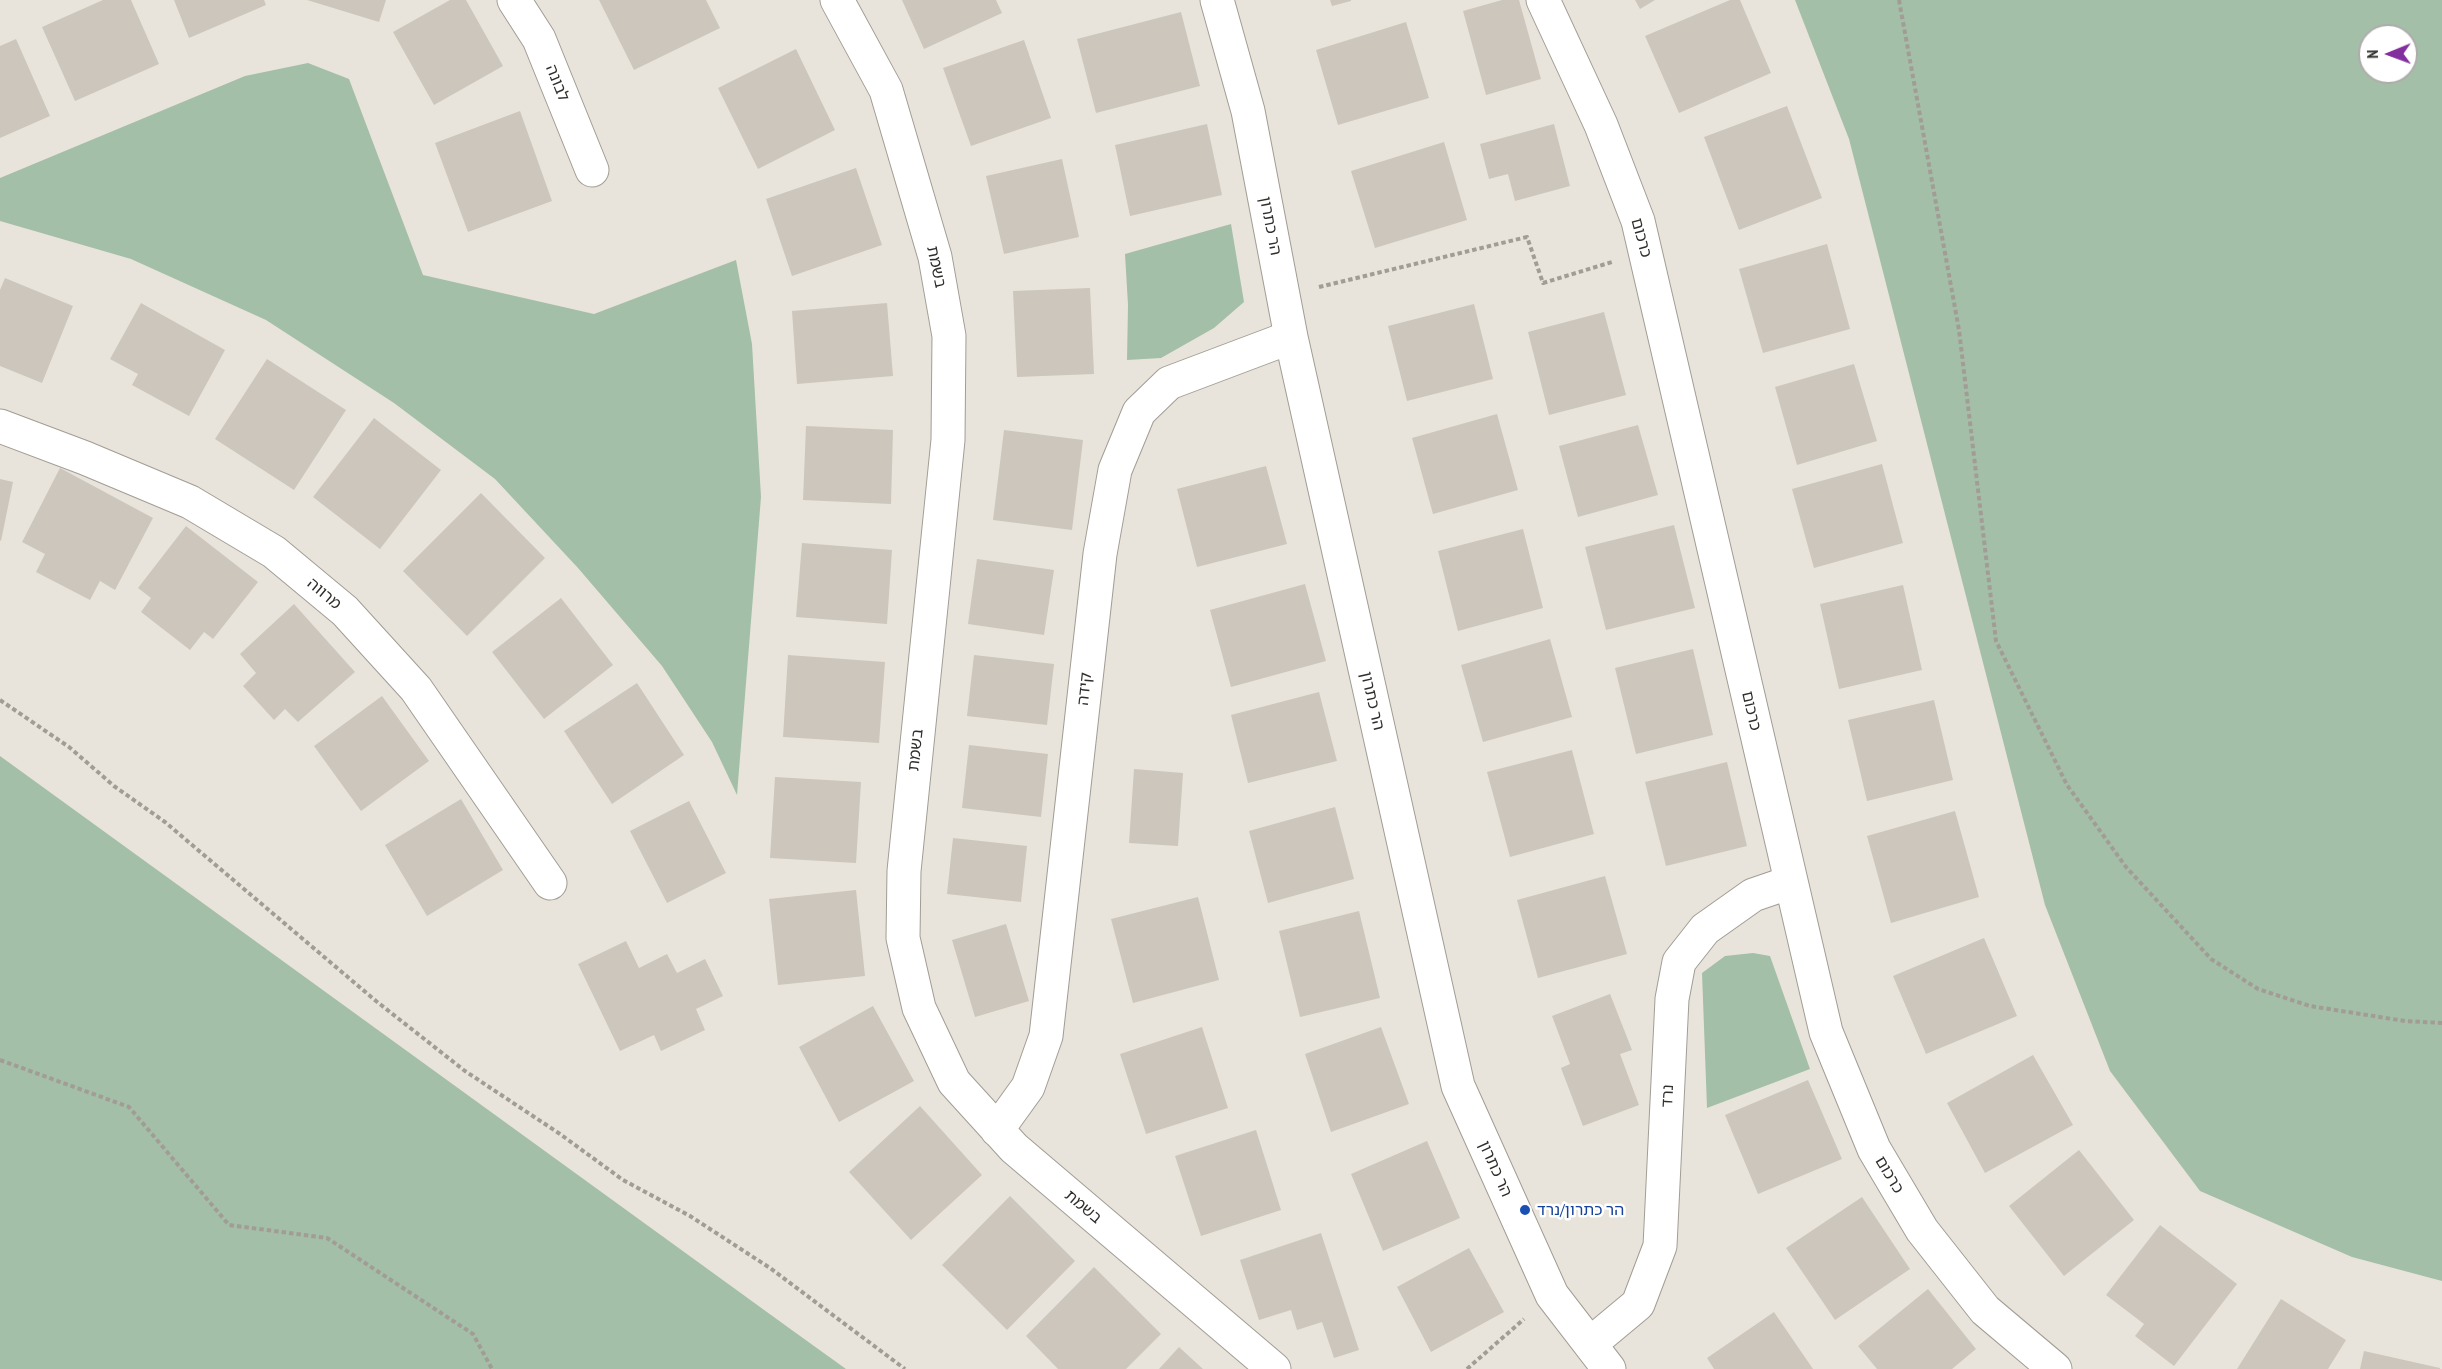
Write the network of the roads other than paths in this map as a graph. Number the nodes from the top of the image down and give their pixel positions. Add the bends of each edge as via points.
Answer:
1 (514, 0) edge
2 (837, 0) edge
3 (1217, 0) edge
4 (1544, 0) edge
5 (592, 170) dead end
6 (1291, 337) junction
7 (0, 426) edge
8 (1791, 882) junction
9 (550, 883) dead end
10 (997, 1130) junction
11 (1600, 1357) edge
12 (1274, 1369) edge
13 (2055, 1369) edge

1 - 5 street, לבונה via 539,39
2 - 10 street, בשמת via 886,90 935,257 949,336 948,440 904,871 903,938 919,1008 954,1082
3 - 6 street, הר כתרון via 1248,111
4 - 8 street, כרכום via 1601,124 1638,221
6 - 10 street, קידה via 1169,383 1139,412 1115,470 1100,554 1046,1036 1028,1087
6 - 11 street, הר כתרון via 1458,1086 1552,1295
7 - 9 street, מרווה via 190,502 274,552 345,611 416,689
8 - 11 street, נרד via 1753,895 1706,929 1679,962 1672,999 1660,1246 1638,1304
8 - 13 street, כרכום via 1826,1032 1874,1149 1922,1230 1985,1310
10 - 12 street, בשמת

